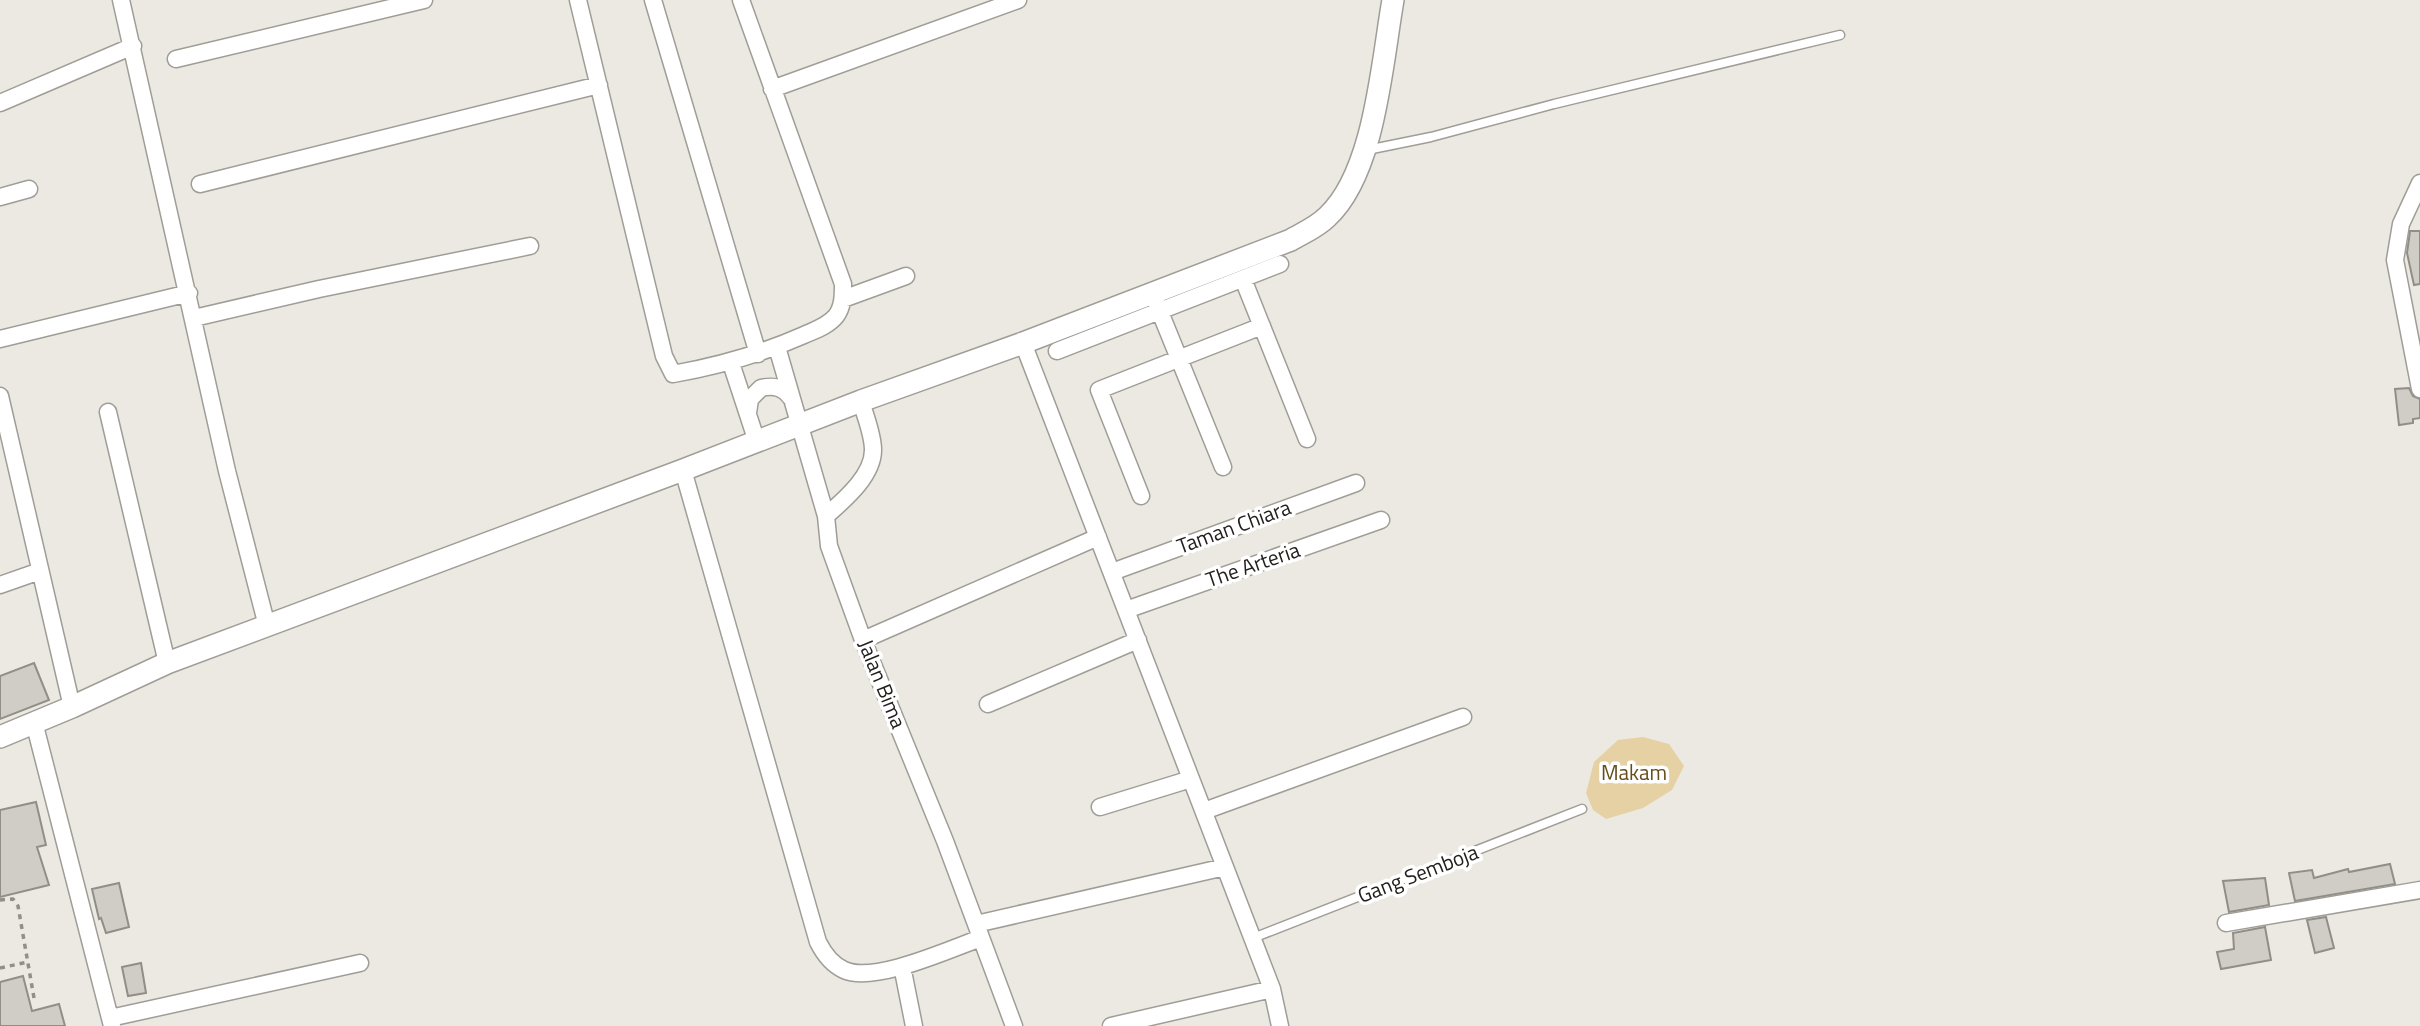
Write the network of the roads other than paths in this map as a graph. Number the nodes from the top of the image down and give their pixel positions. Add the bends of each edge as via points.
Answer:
1 (121, 0) edge
2 (424, 0) edge
3 (578, 0) edge
4 (653, 0) edge
5 (741, 0) edge
6 (1018, 0) edge
7 (1393, 0) edge
8 (1840, 35) dead end
9 (133, 46) junction
10 (176, 59) dead end
11 (599, 85) junction
12 (772, 89) junction
13 (0, 103) edge
14 (1364, 150) junction
15 (2420, 183) edge
16 (201, 184) dead end
17 (30, 189) dead end
18 (0, 197) edge
19 (2414, 208) edge
20 (530, 246) dead end
21 (1280, 264) dead end
22 (906, 276) dead end
23 (1243, 279) junction
24 (189, 293) junction
25 (843, 299) junction
26 (1156, 302) junction
27 (194, 318) junction
28 (1262, 326) junction
29 (0, 339) edge
30 (2416, 341) edge
31 (1023, 343) junction
32 (777, 347) junction
33 (1057, 351) dead end
34 (758, 354) junction
35 (1179, 358) junction
36 (731, 363) junction
37 (2420, 389) edge
38 (0, 396) edge
39 (861, 401) junction
40 (794, 404) junction
41 (108, 412) dead end
42 (748, 415) junction
43 (800, 425) junction
44 (1307, 439) dead end
45 (757, 442) junction
46 (1223, 467) dead end
47 (683, 470) junction
48 (1356, 483) dead end
49 (1141, 496) dead end
50 (826, 516) junction
51 (1381, 520) dead end
52 (1098, 537) junction
53 (40, 571) junction
54 (1112, 572) junction
55 (0, 586) edge
56 (1126, 610) junction
57 (267, 626) junction
58 (863, 640) junction
59 (1138, 640) junction
60 (167, 663) junction
61 (988, 704) dead end
62 (72, 707) junction
63 (1463, 716) dead end
64 (34, 722) junction
65 (0, 737) edge
66 (1191, 779) junction
67 (1100, 807) dead end
68 (1583, 809) dead end
69 (1204, 811) junction
70 (1225, 867) junction
71 (2420, 890) edge
72 (2226, 923) dead end
73 (978, 931) junction
74 (1253, 939) junction
75 (360, 963) dead end
76 (904, 976) dead end
77 (1272, 989) junction
78 (111, 1022) edge
79 (914, 1026) edge
80 (1014, 1026) edge
81 (1111, 1026) edge
82 (1280, 1026) edge

1 - 9 street
2 - 10 street
3 - 11 street
4 - 34 street
5 - 12 street
6 - 12 street
7 - 14 street
8 - 14 lane
9 - 13 street
9 - 24 street
11 - 16 street
11 - 36 street via 664,356 673,374
12 - 25 street via 843,284
14 - 26 street via 1343,199 1310,230
15 - 19 street
17 - 18 street
19 - 30 street via 2401,224 2395,260
20 - 27 street
21 - 23 street
22 - 25 street
23 - 26 street
23 - 28 street
24 - 27 street
24 - 29 street
25 - 32 street via 838,314 826,325
26 - 31 street
26 - 33 street
26 - 35 street
27 - 57 street
28 - 35 street
28 - 44 street
30 - 37 street
31 - 39 street
31 - 52 street
32 - 34 street
32 - 40 street
34 - 36 street
35 - 46 street
35 - 49 street via 1099,390
36 - 42 street
38 - 53 street
39 - 43 street
39 - 50 street via 873,449 870,466
40 - 42 street via 785,390 769,386 754,393
40 - 43 street
41 - 60 street
42 - 45 street
43 - 45 street
43 - 50 street, Jalan Bima
45 - 47 street
47 - 57 street
47 - 73 street via 825,956 846,971 861,974 904,966
48 - 54 street, Taman Chiara
50 - 58 street, Jalan Bima via 829,545
51 - 56 street, The Arteria
52 - 54 street
52 - 58 street
53 - 55 street
53 - 62 street
54 - 56 street
56 - 59 street
57 - 60 street
58 - 73 street, Jalan Bima
59 - 61 street
59 - 66 street
60 - 62 street
62 - 64 street
63 - 69 street
64 - 65 street
64 - 78 street
66 - 67 street
66 - 69 street
68 - 74 lane, Gang Semboja
69 - 70 street
70 - 73 street
70 - 74 street
71 - 72 street
73 - 80 street, Jalan Bima
74 - 77 street
75 - 78 street
76 - 79 street
77 - 81 street
77 - 82 street

